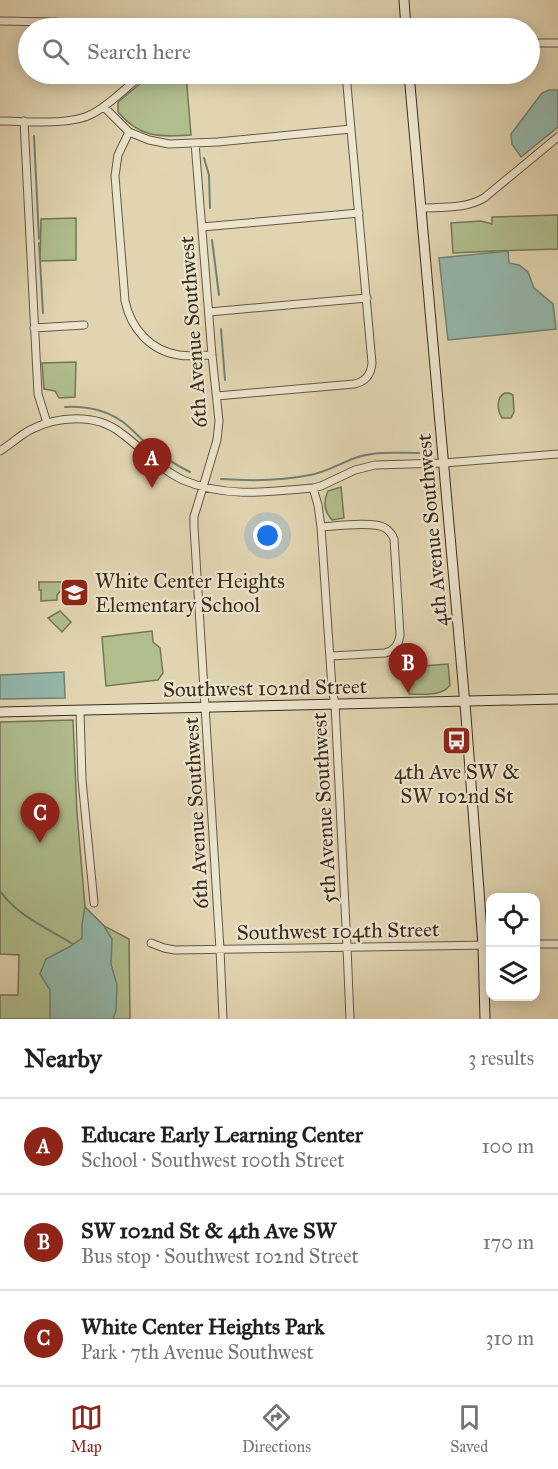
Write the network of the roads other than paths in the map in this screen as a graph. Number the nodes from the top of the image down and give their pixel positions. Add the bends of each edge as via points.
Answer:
1 (404, 0) edge
2 (405, 18) edge
3 (0, 21) edge
4 (18, 21) edge
5 (540, 43) edge
6 (558, 43) edge
7 (131, 84) edge
8 (347, 84) edge
9 (410, 84) edge
10 (104, 107) junction
11 (0, 122) edge
12 (24, 122) junction
13 (351, 129) junction
14 (129, 132) junction
15 (558, 137) edge
16 (195, 143) junction
17 (421, 208) junction
18 (359, 213) junction
19 (202, 227) junction
20 (367, 298) junction
21 (209, 312) junction
22 (84, 325) dead end
23 (34, 328) junction
24 (212, 355) junction
25 (217, 396) junction
26 (46, 423) junction
27 (0, 451) edge
28 (558, 454) edge
29 (444, 463) junction
30 (203, 487) junction
31 (314, 488) junction
32 (321, 527) junction
33 (331, 656) junction
34 (558, 699) edge
35 (464, 701) junction
36 (335, 704) junction
37 (206, 707) junction
38 (80, 710) junction
39 (3, 711) edge
40 (94, 903) dead end
41 (486, 934) edge
42 (151, 943) dead end
43 (558, 944) edge
44 (486, 945) edge
45 (540, 945) edge
46 (348, 947) junction
47 (487, 947) edge
48 (220, 949) junction
49 (223, 1019) edge
50 (350, 1019) edge
51 (485, 1019) edge

1 - 2 street
3 - 4 street
5 - 6 street
7 - 10 street
8 - 13 street
9 - 17 street, 4th Avenue Southwest
10 - 12 street via 81,119
10 - 14 street
11 - 12 street
12 - 23 street
13 - 16 street
13 - 18 street
14 - 16 street via 159,143
14 - 24 street via 118,155 115,176 128,313 150,344 181,356
15 - 17 street via 474,204
16 - 19 street, 6th Avenue Southwest
17 - 29 street, 4th Avenue Southwest
18 - 19 street
18 - 20 street
19 - 21 street, 6th Avenue Southwest
20 - 21 street
20 - 25 street via 372,363 363,381
21 - 24 street, 6th Avenue Southwest
22 - 23 street
23 - 26 street via 38,393
24 - 25 street, 6th Avenue Southwest
25 - 30 street, 6th Avenue Southwest via 217,440
26 - 27 street
26 - 30 street via 72,419 111,426 168,472
28 - 29 street
29 - 31 street via 364,467
29 - 35 street, 4th Avenue Southwest
30 - 31 street via 256,492
30 - 37 street, 6th Avenue Southwest via 194,533
31 - 32 street, 5th Avenue Southwest
32 - 33 street, 5th Avenue Southwest
32 - 33 street via 376,524 387,528 394,539 400,635 396,647 385,653
33 - 36 street, 5th Avenue Southwest
34 - 35 street, Southwest 102nd Street
35 - 36 street, Southwest 102nd Street
35 - 41 street, 4th Avenue Southwest
36 - 37 street, Southwest 102nd Street
36 - 46 street, 5th Avenue Southwest
37 - 38 street, Southwest 102nd Street
37 - 48 street, 6th Avenue Southwest
38 - 39 street, Southwest 102nd Street
38 - 40 street via 82,780
42 - 48 street, Southwest 104th Street via 175,950
43 - 45 street
44 - 46 street, Southwest 104th Street
46 - 48 street, Southwest 104th Street
46 - 50 street, 5th Avenue Southwest
47 - 51 street, 4th Avenue Southwest
48 - 49 street, 6th Avenue Southwest

